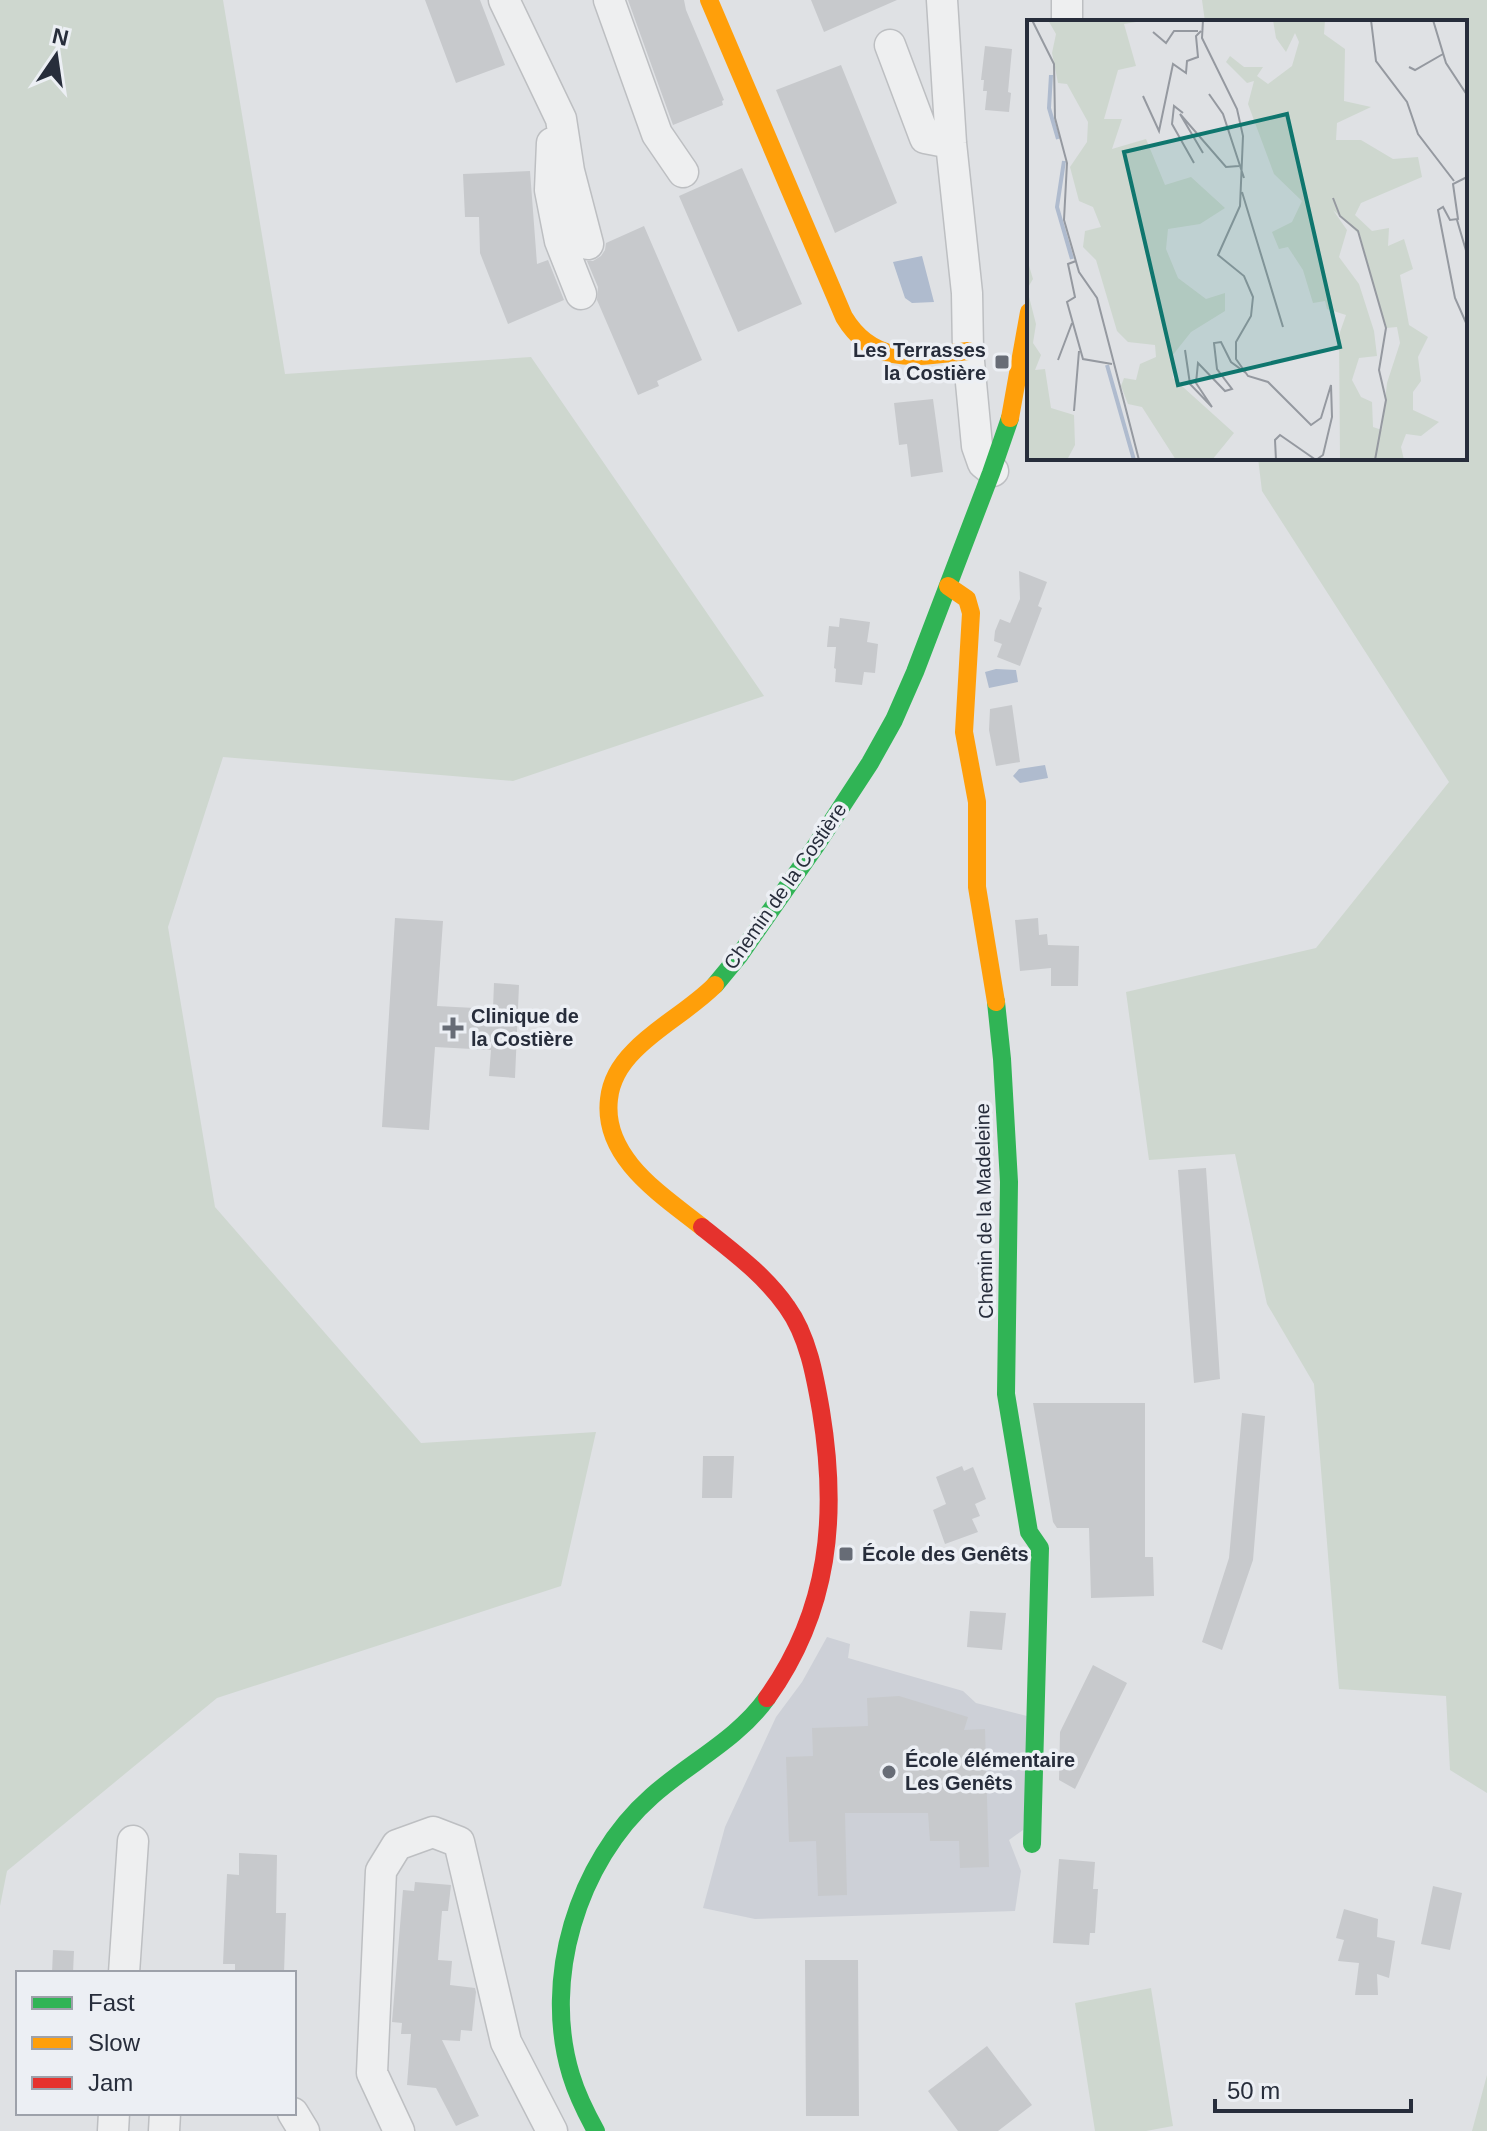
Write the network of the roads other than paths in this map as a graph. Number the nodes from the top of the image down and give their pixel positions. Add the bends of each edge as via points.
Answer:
1 (504, 0) edge
2 (609, 0) edge
3 (709, 0) edge
4 (942, 0) edge
5 (890, 45) dead end
6 (561, 119) junction
7 (951, 143) junction
8 (683, 172) dead end
9 (588, 244) dead end
10 (581, 294) dead end
11 (1027, 322) edge
12 (968, 351) junction
13 (993, 471) junction
14 (948, 586) junction
15 (133, 1841) dead end
16 (1032, 1844) dead end
17 (124, 1971) edge
18 (399, 2131) edge
19 (552, 2131) edge
20 (596, 2131) edge

1 - 6 street
2 - 8 street via 657,134
3 - 12 street via 857,337 895,355
4 - 7 street
5 - 7 street via 925,138
6 - 9 street
6 - 10 street via 552,144 550,190 560,241
7 - 12 street
11 - 13 street, Chemin de la Costière
12 - 13 street via 978,455
13 - 14 street, Chemin de la Costière
14 - 16 street, Chemin de la Madeleine via 967,599 971,613 964,732 977,802 977,887 994,980 1009,1182 1006,1394 1029,1532 1040,1548
14 - 20 street, Chemin de la Costière via 893,723 838,810 740,954 697,1002 643,1043 622,1065 610,1089 608,1117 614,1137 643,1180 750,1267 796,1320 818,1395 830,1522 813,1611 778,1682 729,1739 665,1784 637,1811 600,1860 579,1906 562,1976 561,2024 571,2076
15 - 17 street
18 - 19 street via 372,2073 381,1871 397,1845 433,1832 459,1842 506,2042

